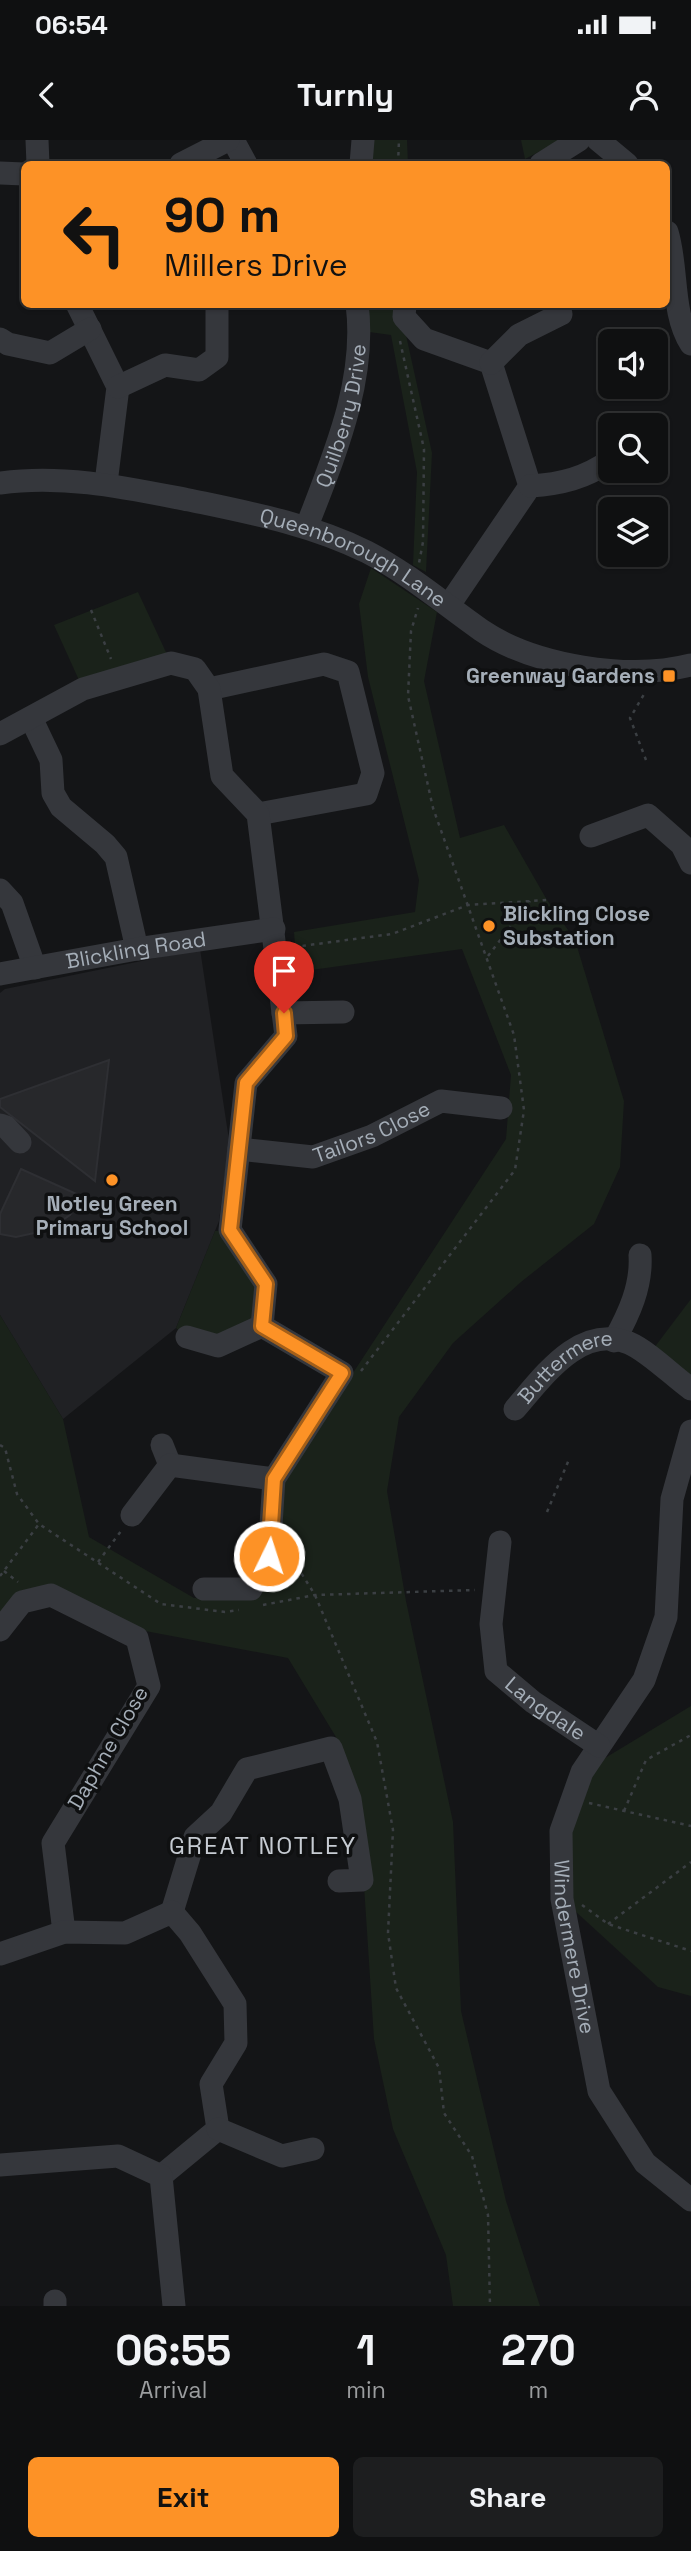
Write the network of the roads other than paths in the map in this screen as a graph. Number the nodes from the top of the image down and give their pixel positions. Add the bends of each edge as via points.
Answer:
1 (37, 140) edge
2 (231, 140) edge
3 (363, 140) edge
4 (579, 140) edge
5 (598, 140) edge
6 (202, 146) edge
7 (38, 161) edge
8 (184, 161) edge
9 (244, 161) edge
10 (361, 161) edge
11 (546, 161) edge
12 (623, 161) edge
13 (0, 173) edge
14 (21, 174) edge
15 (670, 242) edge
16 (79, 308) edge
17 (217, 308) edge
18 (358, 308) edge
19 (405, 308) edge
20 (561, 314) dead end
21 (90, 329) junction
22 (0, 339) edge
23 (691, 344) edge
24 (491, 363) junction
25 (118, 387) junction
26 (598, 467) edge
27 (0, 483) edge
28 (106, 483) junction
29 (530, 486) junction
30 (307, 526) junction
31 (449, 605) junction
32 (691, 665) edge
33 (209, 689) junction
34 (31, 718) junction
35 (0, 733) edge
36 (258, 814) junction
37 (591, 836) dead end
38 (688, 849) edge
39 (0, 890) edge
40 (276, 939) junction
41 (137, 949) junction
42 (35, 968) junction
43 (0, 974) edge
44 (343, 1012) dead end
45 (284, 1013) junction
46 (501, 1108) dead end
47 (0, 1125) edge
48 (20, 1142) dead end
49 (239, 1149) junction
50 (640, 1255) dead end
51 (262, 1326) junction
52 (187, 1337) dead end
53 (614, 1340) junction
54 (691, 1390) edge
55 (515, 1409) dead end
56 (691, 1431) edge
57 (274, 1479) junction
58 (132, 1515) road end
59 (500, 1542) dead end
60 (680, 1562) edge
61 (204, 1589) dead end
62 (0, 1630) edge
63 (599, 1746) junction
64 (339, 1881) dead end
65 (172, 1912) junction
66 (64, 1932) junction
67 (0, 1954) edge
68 (218, 2129) junction
69 (313, 2149) dead end
70 (0, 2165) edge
71 (162, 2176) junction
72 (691, 2200) edge
73 (174, 2306) edge

1 - 7 street
2 - 6 street
2 - 9 street
3 - 10 street
4 - 11 street
5 - 12 street
6 - 8 street
13 - 14 street
15 - 23 street via 682,330
16 - 21 street
17 - 25 street via 217,357 199,370 165,365
18 - 30 street, Quilberry Drive via 361,335 343,430
19 - 24 street via 404,317 424,339
20 - 24 street via 519,335
21 - 22 street via 50,354
21 - 25 street
24 - 29 street
25 - 28 street
26 - 29 street via 563,484
27 - 28 street, Queenborough Lane
28 - 30 street, Queenborough Lane
29 - 31 street
30 - 31 street, Queenborough Lane via 369,553
31 - 32 street, Queenborough Lane via 483,631 560,661 628,673
33 - 34 street via 195,669 171,663 83,689
33 - 36 street via 222,776
33 - 36 street via 324,664 348,671 373,773 366,794
34 - 35 street
34 - 41 street via 51,760 53,793 61,807 116,857
36 - 40 street
37 - 38 street via 648,815
39 - 42 street via 12,903
40 - 41 street, Blickling Road
40 - 45 street
41 - 42 street, Blickling Road
42 - 43 street, Blickling Road
44 - 45 street
45 - 49 street via 286,1036 246,1083
46 - 49 street, Tailors Close via 441,1101 372,1136 313,1157
47 - 48 street
49 - 51 street via 230,1230 266,1284
50 - 53 street via 641,1275 627,1318
51 - 52 street via 218,1346
51 - 57 street via 342,1373
53 - 54 street, Buttermere via 630,1343
53 - 55 street, Buttermere via 601,1338 571,1349
56 - 60 street, Windermere Drive via 672,1500
57 - 58 street via 166,1455
57 - 61 street via 269,1556 251,1589
59 - 63 street, Langdale via 491,1624 496,1671
60 - 63 street, Windermere Drive via 644,1680
62 - 66 street, Daphne Close via 22,1602 51,1595 137,1638 149,1686 53,1843
63 - 72 street, Windermere Drive via 582,1772 561,1831 562,1890 599,2091 645,2163
64 - 65 street via 362,1880 350,1799 331,1748 247,1769 221,1814 195,1837
65 - 66 street via 125,1933
65 - 68 street via 191,1933 235,2004 236,2043 211,2084
66 - 67 street
68 - 69 street via 282,2156
68 - 71 street
70 - 71 street via 118,2156
71 - 73 street

